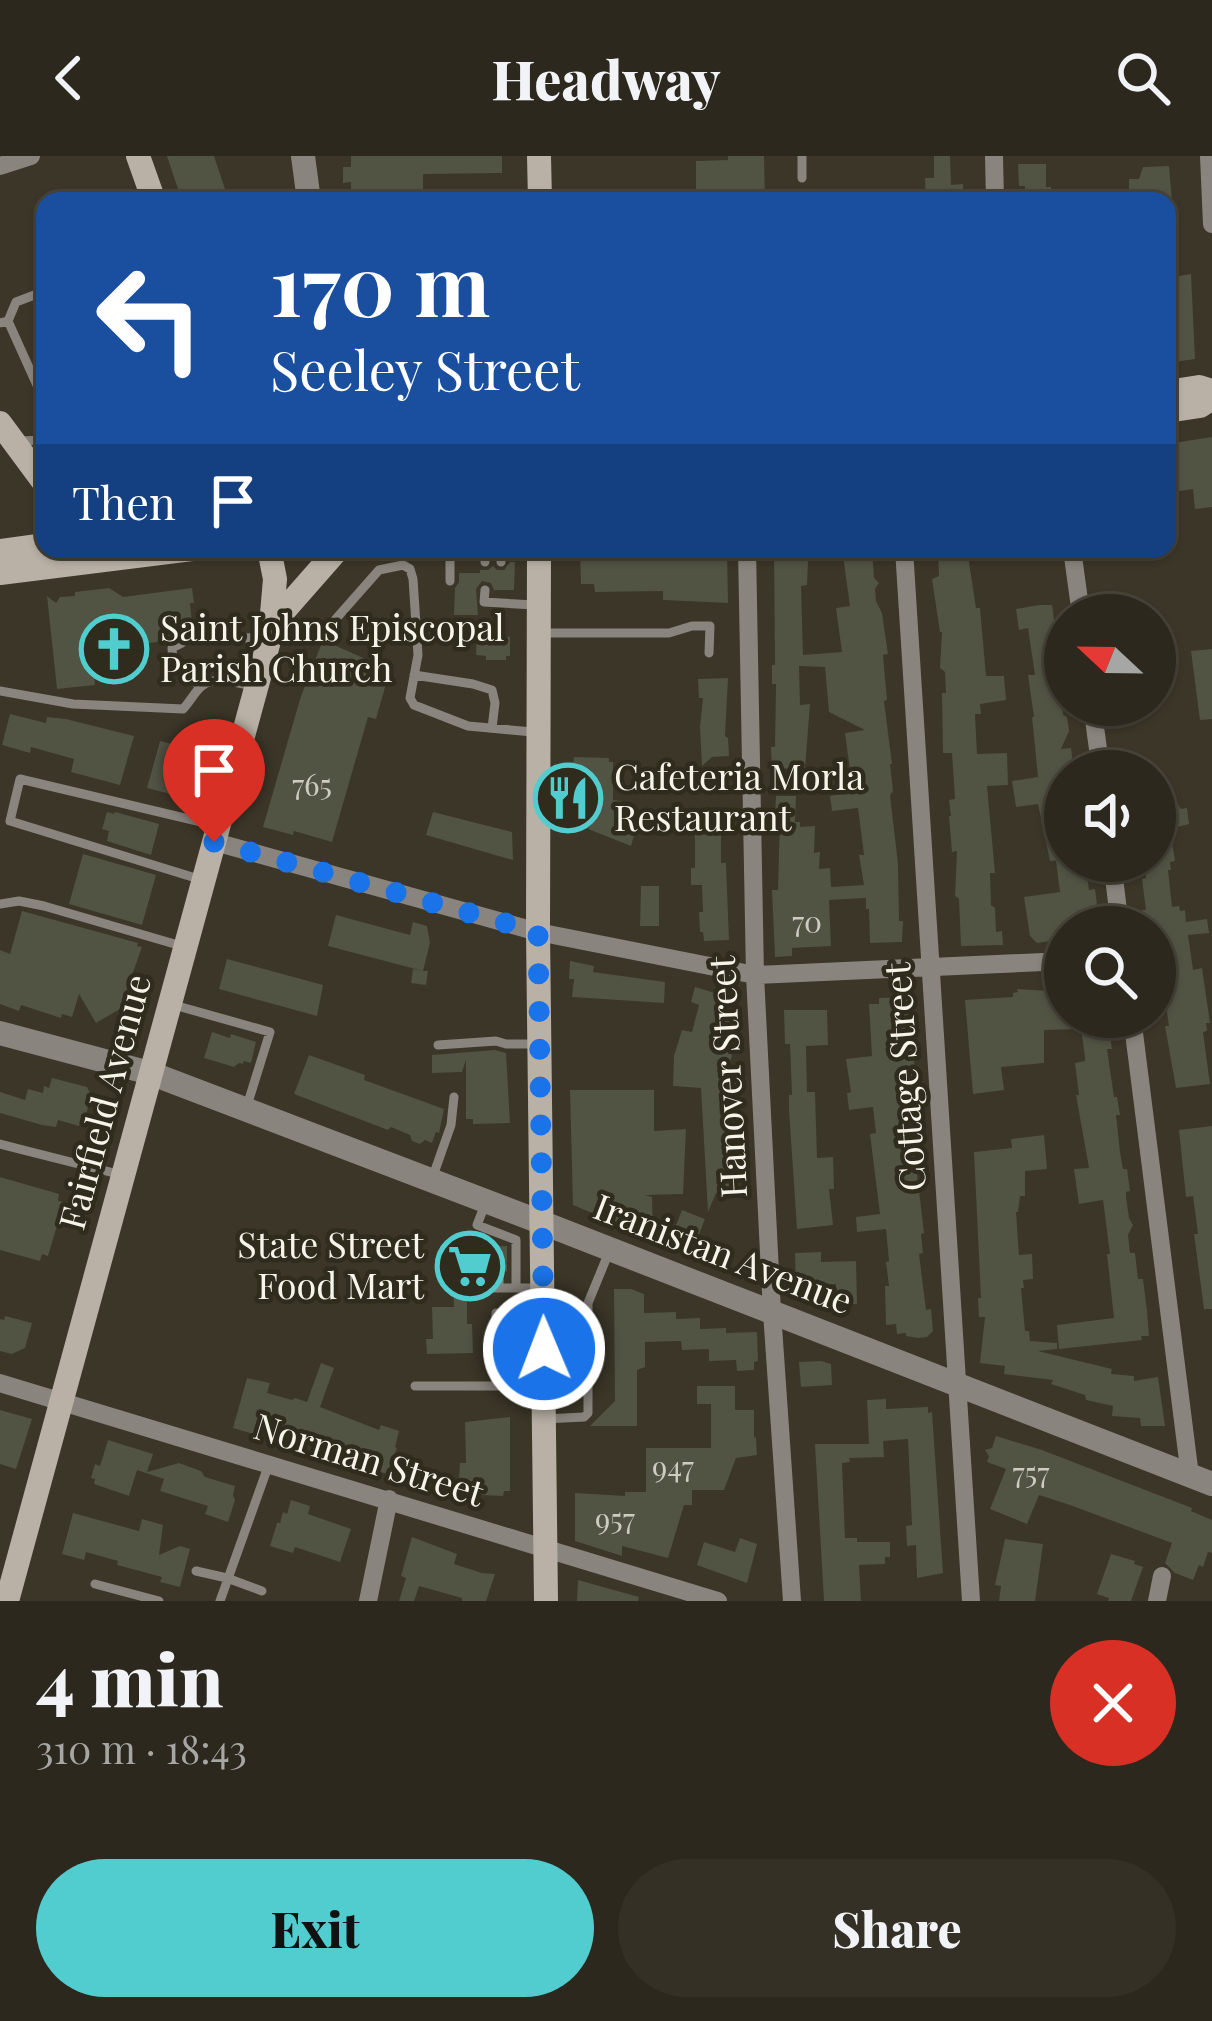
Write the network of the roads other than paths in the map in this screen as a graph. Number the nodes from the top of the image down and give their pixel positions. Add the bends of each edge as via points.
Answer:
1 (32, 156) edge
2 (138, 156) edge
3 (303, 156) edge
4 (539, 156) edge
5 (802, 156) edge
6 (994, 156) edge
7 (1209, 156) edge
8 (0, 166) edge
9 (802, 178) dead end
10 (151, 192) edge
11 (308, 192) edge
12 (540, 192) edge
13 (995, 192) edge
14 (1212, 224) edge
15 (36, 294) edge
16 (4, 322) edge
17 (36, 385) edge
18 (1176, 391) edge
19 (1212, 395) edge
20 (1176, 410) edge
21 (7, 432) edge
22 (36, 466) edge
23 (36, 546) edge
24 (0, 551) edge
25 (72, 558) edge
26 (271, 558) edge
27 (331, 558) edge
28 (451, 558) edge
29 (485, 558) edge
30 (501, 558) edge
31 (539, 558) edge
32 (747, 558) edge
33 (905, 558) edge
34 (1073, 558) edge
35 (485, 562) dead end
36 (501, 562) dead end
37 (0, 573) edge
38 (450, 581) dead end
39 (484, 590) dead end
40 (500, 590) dead end
41 (1078, 594) edge
42 (498, 603) junction
43 (539, 606) junction
44 (334, 621) dead end
45 (272, 630) junction
46 (539, 633) junction
47 (197, 640) dead end
48 (182, 643) dead end
49 (709, 653) dead end
50 (414, 675) junction
51 (200, 686) junction
52 (257, 687) junction
53 (0, 692) edge
54 (493, 728) junction
55 (539, 732) junction
56 (217, 834) junction
57 (204, 880) junction
58 (0, 904) edge
59 (538, 932) junction
60 (185, 947) junction
61 (1044, 962) edge
62 (932, 967) junction
63 (755, 975) junction
64 (169, 1004) junction
65 (0, 1033) edge
66 (1135, 1038) edge
67 (540, 1044) junction
68 (438, 1045) dead end
69 (149, 1073) junction
70 (454, 1096) dead end
71 (246, 1111) junction
72 (0, 1144) edge
73 (122, 1175) junction
74 (431, 1181) junction
75 (486, 1202) junction
76 (543, 1222) junction
77 (484, 1228) junction
78 (483, 1247) dead end
79 (610, 1249) junction
80 (484, 1276) dead end
81 (516, 1288) junction
82 (543, 1300) junction
83 (772, 1312) junction
84 (0, 1383) edge
85 (958, 1384) junction
86 (544, 1385) junction
87 (415, 1386) dead end
88 (496, 1386) junction
89 (61, 1402) junction
90 (544, 1419) junction
91 (269, 1464) junction
92 (1201, 1480) edge
93 (389, 1499) junction
94 (545, 1549) junction
95 (196, 1571) dead end
96 (1162, 1576) dead end
97 (227, 1578) junction
98 (95, 1584) dead end
99 (262, 1591) dead end
100 (7, 1601) edge
101 (159, 1601) edge
102 (220, 1601) edge
103 (368, 1601) edge
104 (546, 1601) edge
105 (718, 1601) edge
106 (793, 1601) edge
107 (971, 1601) edge
108 (1157, 1601) edge

1 - 8 street
2 - 10 main road
3 - 11 street
4 - 12 main road
5 - 9 lane
6 - 13 street
7 - 14 street
15 - 16 lane via 16,302
16 - 17 lane
18 - 19 main road via 1199,387
19 - 20 main road
21 - 22 main road
23 - 24 main road
25 - 37 main road
26 - 45 main road, Fairfield Avenue
27 - 45 main road, Fairfield Avenue
28 - 38 lane
29 - 35 lane
30 - 36 lane
31 - 43 main road
32 - 63 street, Hanover Street
33 - 62 street, Cottage Street
34 - 41 street
39 - 42 lane via 484,602
40 - 42 lane
42 - 43 lane
43 - 46 main road
44 - 50 lane via 379,570 410,569
45 - 47 lane
45 - 52 main road, Fairfield Avenue
46 - 49 lane via 710,626
46 - 55 main road
48 - 51 lane via 172,648 173,661
50 - 54 lane via 414,705
50 - 54 lane via 491,690
51 - 52 lane via 217,680
51 - 53 lane via 183,709
52 - 56 main road, Fairfield Avenue
54 - 55 lane
55 - 59 main road
56 - 57 main road, Fairfield Avenue
56 - 57 lane via 20,779 10,821
56 - 59 street
57 - 60 main road, Fairfield Avenue
58 - 60 lane via 44,906
59 - 63 street
59 - 67 main road
60 - 64 main road, Fairfield Avenue
61 - 62 street
62 - 63 street
62 - 85 street, Cottage Street
63 - 83 street, Hanover Street
64 - 69 main road, Fairfield Avenue
64 - 71 lane via 270,1032
65 - 69 street, Iranistan Avenue
66 - 92 street
67 - 68 lane
67 - 76 main road
69 - 71 street, Iranistan Avenue
69 - 73 main road, Fairfield Avenue
70 - 74 lane
71 - 74 street, Iranistan Avenue
72 - 73 lane
73 - 89 main road, Fairfield Avenue
74 - 75 street, Iranistan Avenue
75 - 76 street, Iranistan Avenue
75 - 77 lane via 478,1226
76 - 79 street, Iranistan Avenue
76 - 82 main road
77 - 78 lane
77 - 81 lane via 516,1240
79 - 83 street, Iranistan Avenue
79 - 90 lane via 588,1303 587,1413
80 - 81 lane via 484,1288
81 - 82 lane
82 - 86 main road
82 - 88 lane via 496,1313
83 - 85 street, Iranistan Avenue
83 - 106 street, Hanover Street
84 - 89 street, Norman Street
85 - 92 street, Iranistan Avenue
85 - 107 street, Cottage Street
86 - 88 lane
86 - 90 main road
87 - 88 lane
89 - 91 street, Norman Street
89 - 100 main road, Fairfield Avenue
90 - 94 main road
91 - 93 street, Norman Street
91 - 97 lane
93 - 94 street, Norman Street
93 - 103 street
94 - 104 main road
94 - 105 street, Norman Street
95 - 97 lane
96 - 108 street
97 - 99 lane
97 - 102 lane
98 - 101 lane

